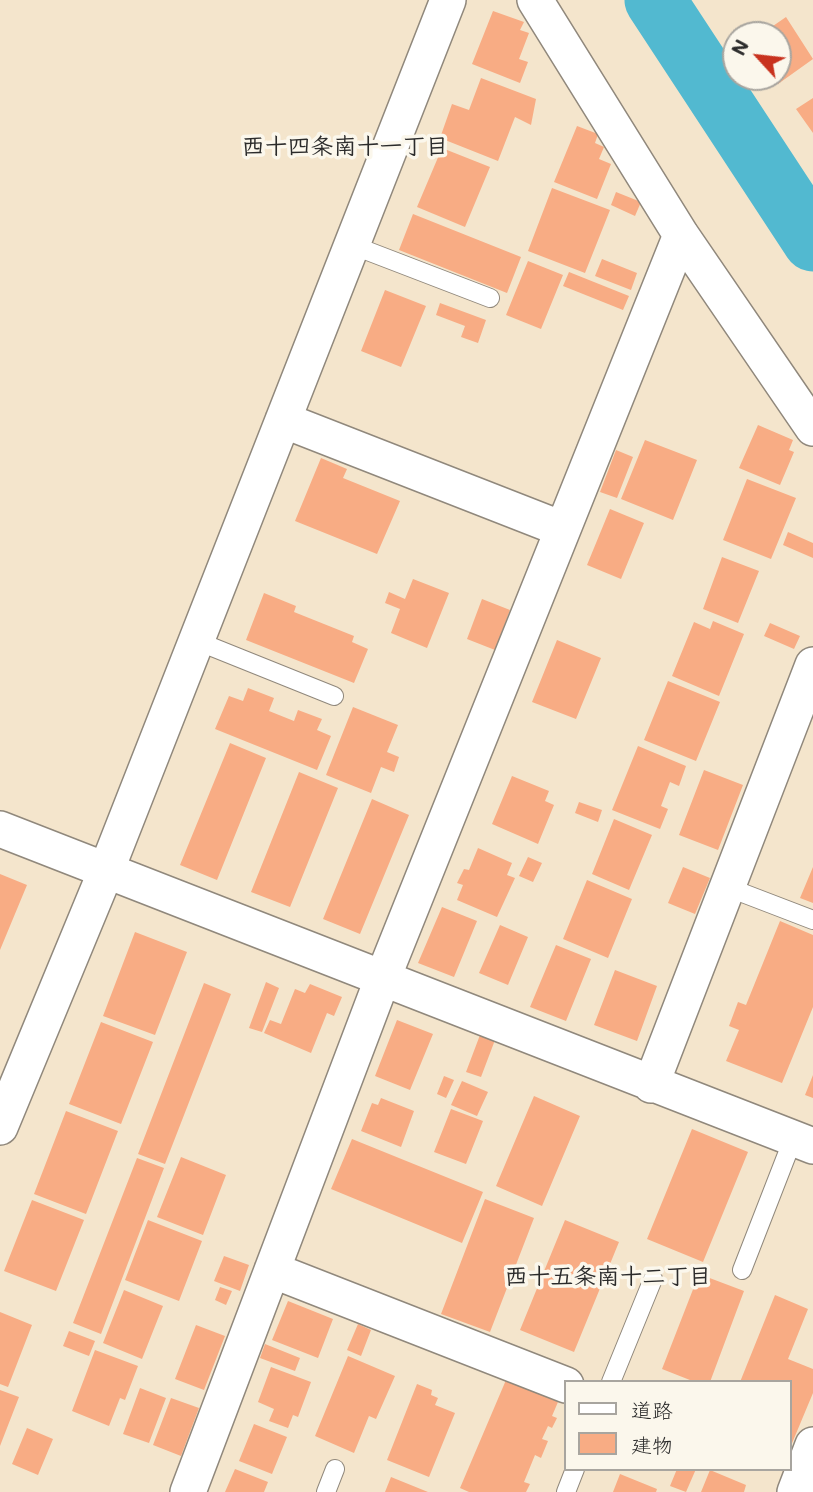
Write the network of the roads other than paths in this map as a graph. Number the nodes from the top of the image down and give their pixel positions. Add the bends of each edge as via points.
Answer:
1 (448, 0) edge
2 (535, 0) edge
3 (681, 235) junction
4 (352, 245) junction
5 (490, 298) dead end
6 (283, 420) junction
7 (813, 428) edge
8 (562, 529) junction
9 (197, 641) junction
10 (813, 665) edge
11 (334, 696) dead end
12 (0, 829) edge
13 (107, 872) junction
14 (727, 887) junction
15 (813, 920) edge
16 (382, 980) junction
17 (651, 1085) junction
18 (0, 1127) edge
19 (803, 1142) edge
20 (272, 1270) junction
21 (742, 1270) dead end
22 (653, 1279) dead end
23 (612, 1380) edge
24 (564, 1384) edge
25 (335, 1469) dead end
26 (574, 1471) edge
27 (188, 1492) edge
28 (326, 1492) edge
29 (566, 1492) edge

1 - 4 street
2 - 3 street
3 - 7 street
3 - 8 street
4 - 5 lane
4 - 6 street
6 - 8 street
6 - 9 street
8 - 16 street
9 - 11 lane
9 - 13 street
10 - 14 street
12 - 13 street
13 - 16 street
13 - 18 street
14 - 15 lane
14 - 17 street
16 - 17 street
16 - 20 street
17 - 19 street
19 - 21 lane
20 - 24 street
20 - 27 street
22 - 23 lane
25 - 28 lane
26 - 29 lane

